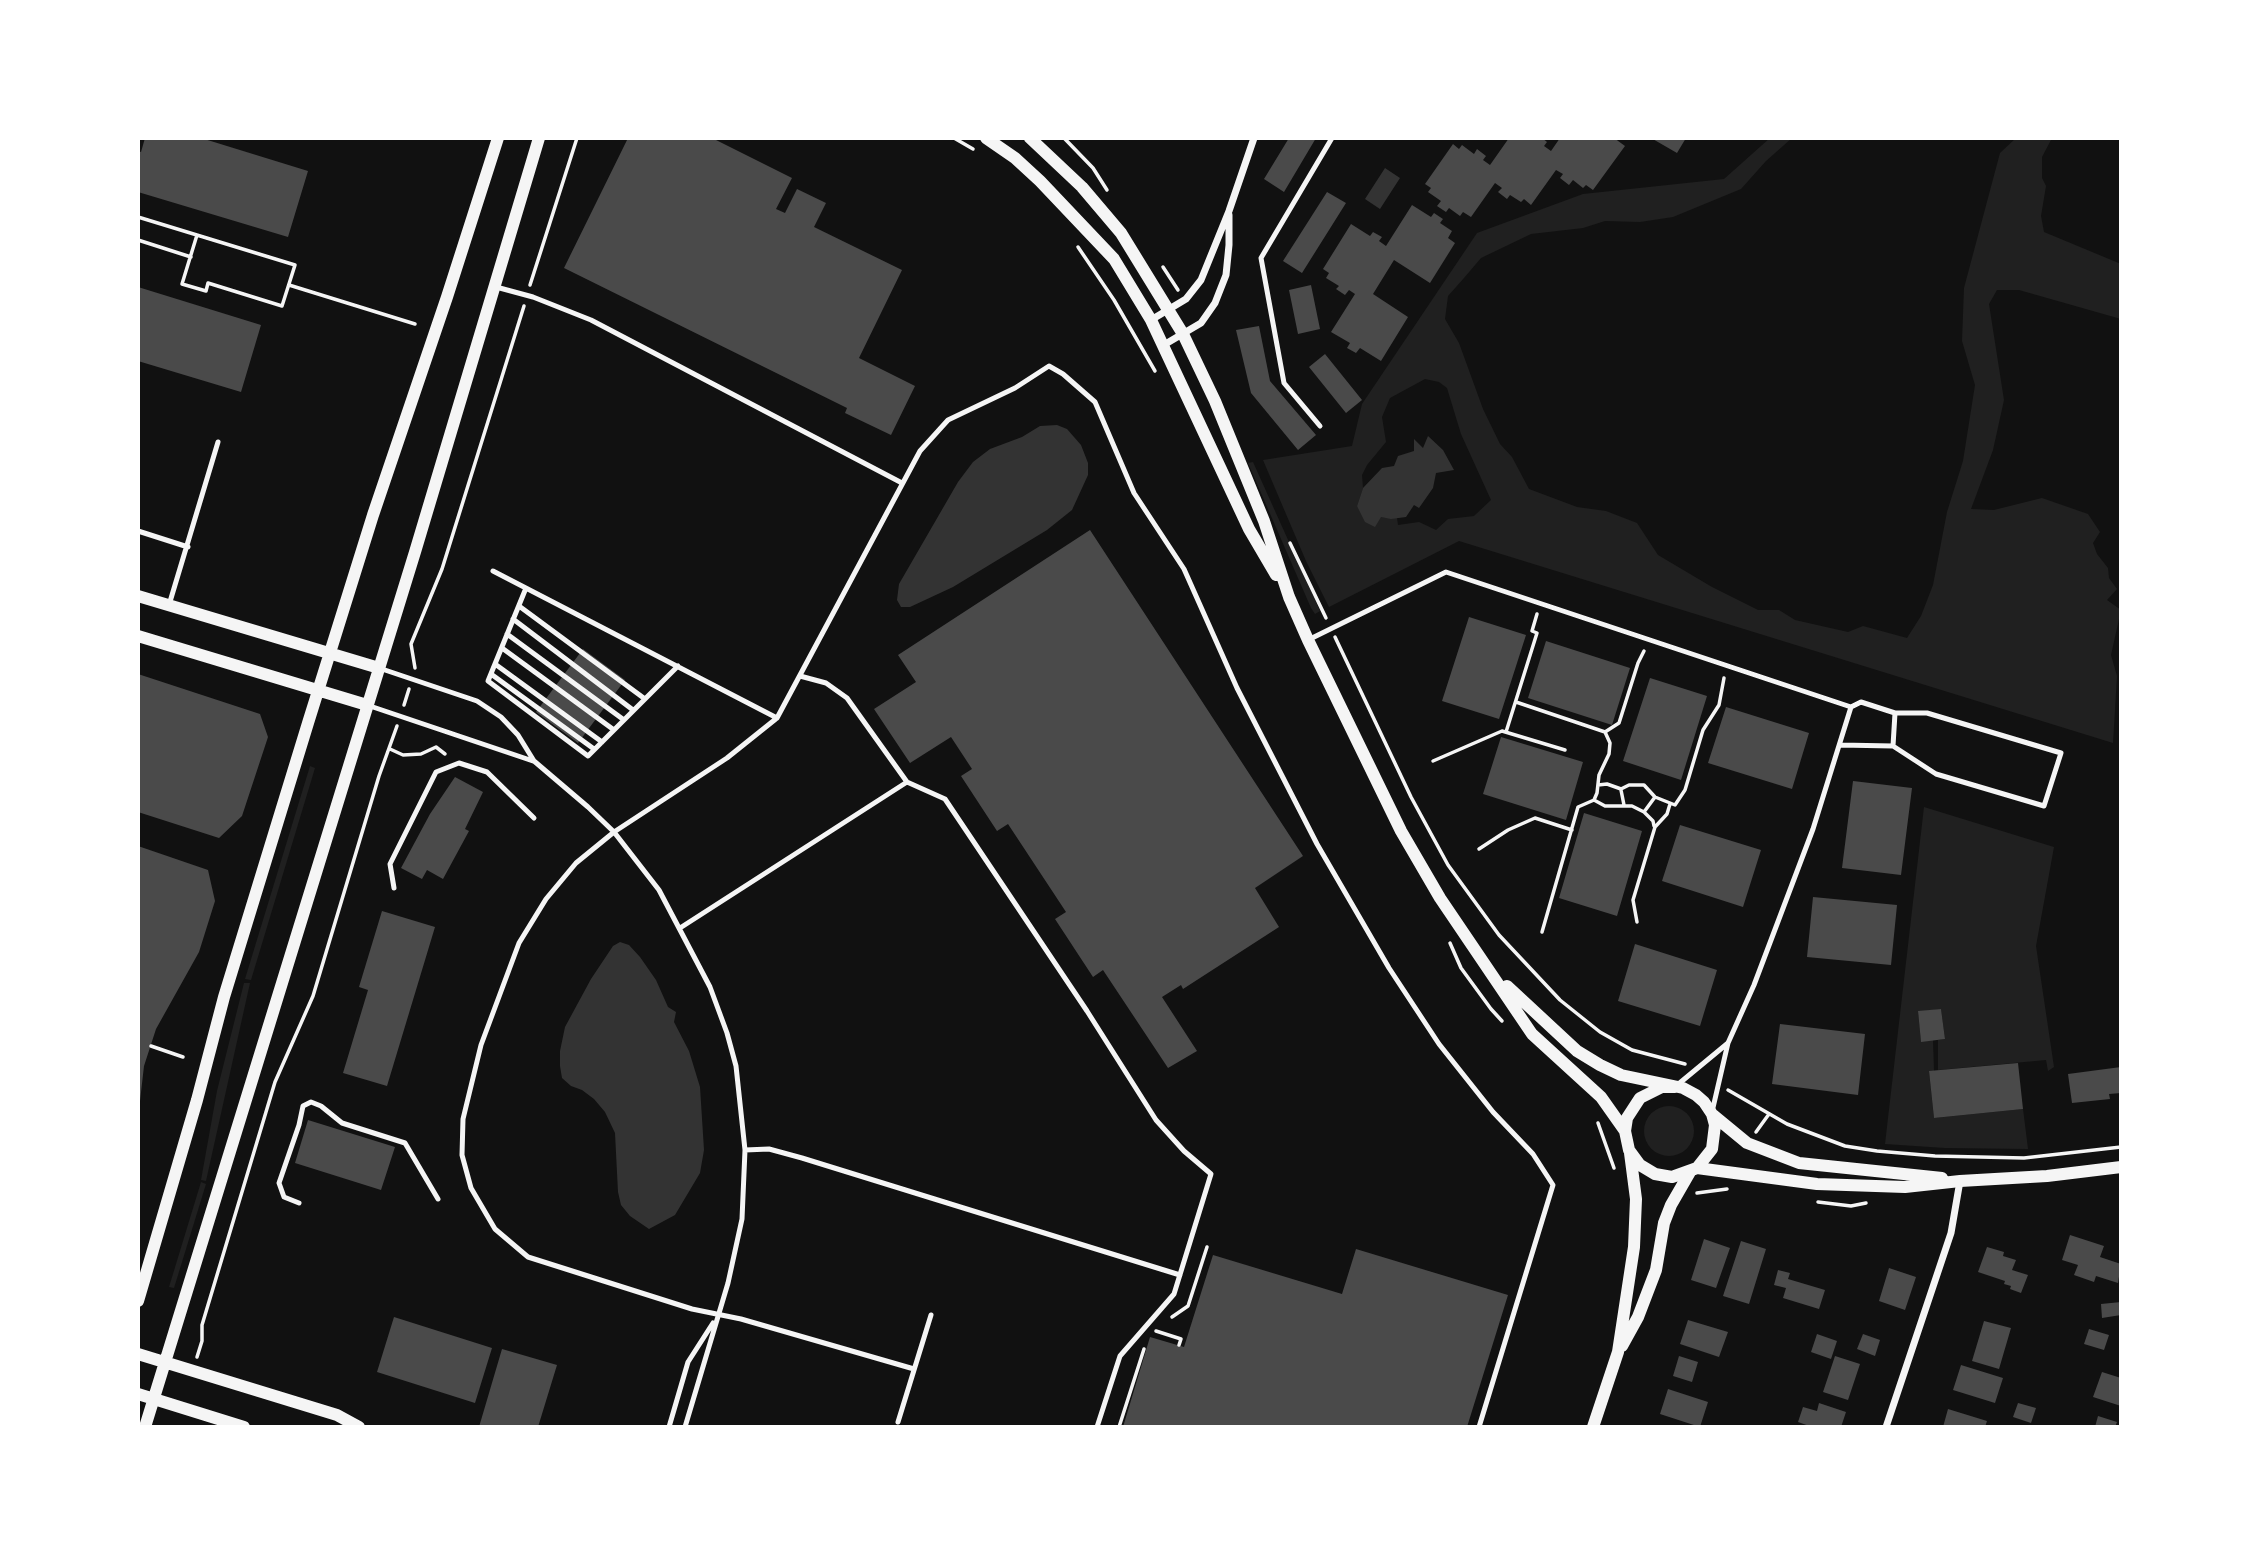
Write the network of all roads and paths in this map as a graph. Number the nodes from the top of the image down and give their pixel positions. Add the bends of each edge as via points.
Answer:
1 (498, 138) edge
2 (539, 138) edge
3 (577, 138) edge
4 (986, 138) edge
5 (1030, 138) edge
6 (1254, 138) edge
7 (1332, 138) edge
8 (1229, 211) junction
9 (138, 218) edge
10 (197, 236) junction
11 (138, 240) edge
12 (191, 257) junction
13 (532, 277) dead end
14 (289, 285) junction
15 (495, 286) junction
16 (1170, 309) junction
17 (520, 318) dead end
18 (1151, 320) junction
19 (415, 324) dead end
20 (1184, 334) junction
21 (1162, 346) junction
22 (1320, 426) dead end
23 (218, 442) dead end
24 (902, 483) junction
25 (138, 531) edge
26 (188, 547) junction
27 (493, 571) dead end
28 (526, 588) junction
29 (138, 596) edge
30 (1289, 597) junction
31 (1541, 604) junction
32 (169, 605) junction
33 (519, 606) junction
34 (513, 620) junction
35 (507, 634) junction
36 (138, 636) edge
37 (1648, 639) junction
38 (1308, 640) junction
39 (1338, 643) dead end
40 (502, 648) junction
41 (330, 653) junction
42 (495, 664) junction
43 (415, 666) dead end
44 (678, 666) junction
45 (1728, 666) junction
46 (379, 668) junction
47 (800, 676) junction
48 (318, 689) junction
49 (645, 699) junction
50 (1516, 702) junction
51 (368, 705) junction
52 (1851, 707) junction
53 (633, 710) junction
54 (1895, 713) junction
55 (777, 718) junction
56 (624, 720) junction
57 (614, 730) junction
58 (1506, 732) junction
59 (1605, 732) junction
60 (602, 742) junction
61 (1840, 745) junction
62 (1893, 746) junction
63 (1565, 750) dead end
64 (534, 761) junction
65 (1433, 761) dead end
66 (456, 764) junction
67 (907, 782) junction
68 (1598, 785) junction
69 (1621, 789) junction
70 (1655, 797) junction
71 (1594, 800) junction
72 (1670, 804) junction
73 (1624, 805) junction
74 (1644, 812) junction
75 (534, 818) dead end
76 (1655, 827) junction
77 (1572, 830) junction
78 (614, 832) junction
79 (1479, 849) dead end
80 (394, 888) dead end
81 (1637, 922) dead end
82 (680, 928) junction
83 (1542, 932) dead end
84 (1461, 968) dead end
85 (1491, 971) junction
86 (1508, 1026) dead end
87 (1728, 1043) junction
88 (151, 1046) dead end
89 (183, 1057) dead end
90 (1687, 1065) dead end
91 (1675, 1087) junction
92 (1726, 1088) dead end
93 (1712, 1114) junction
94 (1769, 1114) junction
95 (1594, 1118) dead end
96 (1625, 1131) junction
97 (1755, 1134) dead end
98 (2121, 1147) edge
99 (745, 1150) junction
100 (1629, 1150) junction
101 (2121, 1167) edge
102 (1693, 1170) junction
103 (1616, 1174) dead end
104 (1959, 1181) junction
105 (438, 1199) dead end
106 (299, 1203) dead end
107 (1180, 1275) junction
108 (138, 1301) edge
109 (719, 1314) junction
110 (931, 1315) dead end
111 (1149, 1332) dead end
112 (1171, 1336) junction
113 (202, 1341) dead end
114 (1146, 1342) dead end
115 (1169, 1342) dead end
116 (1179, 1345) dead end
117 (1618, 1352) junction
118 (138, 1354) edge
119 (165, 1362) junction
120 (914, 1370) junction
121 (138, 1394) edge
122 (154, 1399) junction
123 (898, 1422) dead end
124 (145, 1427) edge
125 (244, 1427) edge
126 (359, 1427) edge
127 (669, 1427) edge
128 (684, 1427) edge
129 (1097, 1427) edge
130 (1119, 1427) edge
131 (1479, 1427) edge
132 (1594, 1427) edge
133 (1886, 1427) edge

1 - 41 street
2 - 15 street
3 - 13 path
4 - 18 street via 1040,181 1105,247
5 - 16 street via 1082,187 1121,233
6 - 8 street
7 - 22 lane via 1261,258 1284,383
8 - 16 street via 1201,280 1186,299
8 - 20 street via 1226,275 1201,323
9 - 10 path
10 - 12 path
10 - 14 path via 295,265
11 - 12 path
12 - 14 path via 182,284 206,291 208,283 282,306
14 - 19 path
15 - 24 lane via 591,320
15 - 46 street
16 - 18 street
16 - 20 street
17 - 43 path via 442,569 411,644
18 - 21 street
20 - 21 street
20 - 30 street via 1264,522
21 - 30 street via 1249,529
23 - 26 lane
24 - 47 lane
24 - 131 lane via 919,451 948,420 1049,366 1095,402 1134,493 1184,569 1237,688 1317,844 1382,957 1439,1044 1533,1154 1553,1185
25 - 26 lane
26 - 32 lane
27 - 28 lane
28 - 33 lane
28 - 44 lane
29 - 32 street
30 - 38 street
31 - 37 lane
31 - 38 lane via 1446,572
31 - 50 path
32 - 41 street
33 - 34 lane
33 - 49 lane
34 - 35 lane
34 - 53 lane
35 - 40 lane
35 - 56 lane
36 - 48 street
37 - 45 lane
37 - 59 path via 1619,723
38 - 85 street via 1416,857
39 - 90 path via 1448,865 1499,936 1560,1000 1600,1032 1632,1050
40 - 42 lane
40 - 57 lane
41 - 46 street
41 - 48 street
42 - 60 lane
42 - 60 lane via 488,681 588,756
44 - 49 lane
44 - 55 lane
45 - 52 lane
45 - 72 path via 1719,705 1703,730 1685,790 1675,805
46 - 51 street
46 - 64 lane via 477,701 518,735
47 - 55 lane
47 - 67 lane via 826,683 847,698
48 - 51 street
48 - 108 street
49 - 53 lane
50 - 58 path
50 - 59 path
51 - 64 lane
51 - 119 street
52 - 54 lane via 1861,702
52 - 61 lane
53 - 56 lane
54 - 62 lane
54 - 62 lane via 1927,713 2061,752 2044,806 1936,774
55 - 78 lane via 727,758
56 - 57 lane
57 - 60 lane
58 - 63 path
58 - 65 path
59 - 68 path via 1609,754
61 - 62 lane
61 - 87 lane via 1813,829
64 - 78 lane
66 - 75 lane via 487,772
66 - 80 lane via 436,772 390,864
66 - 113 path via 436,747 412,755 390,749 313,996 275,1082 202,1325
67 - 82 lane
67 - 107 lane via 945,799 1156,1120 1211,1174
68 - 69 path
68 - 71 path
69 - 70 path via 1644,785
69 - 73 path
70 - 72 path
70 - 74 path
71 - 73 path via 1605,806
71 - 77 path via 1578,807
72 - 76 path
73 - 74 path
74 - 76 path
76 - 81 path via 1633,900
77 - 79 path via 1535,818
77 - 83 path
78 - 82 lane via 659,890
78 - 109 lane via 569,872 519,943 481,1045 463,1119 461,1155 471,1188 495,1229 528,1257
82 - 99 lane via 727,1033 736,1066
84 - 86 path
85 - 91 street via 1577,1051 1621,1075
85 - 96 street via 1532,1034 1596,1092
87 - 91 lane
87 - 93 lane
88 - 89 path
91 - 93 street via 1696,1095
91 - 96 street via 1662,1087 1640,1098 1632,1107
92 - 94 path
93 - 102 street via 1714,1141 1708,1157
93 - 104 street via 1747,1143 1800,1163
94 - 97 path
94 - 98 path via 1846,1146 1877,1151 2024,1157
95 - 103 path
96 - 100 street
99 - 107 lane via 769,1149 802,1158
99 - 109 lane via 742,1219
100 - 102 street via 1654,1174 1672,1177
100 - 117 street via 1636,1217
101 - 104 street
102 - 104 street via 1848,1186 1905,1188
102 - 117 street via 1671,1205 1656,1270
104 - 133 street via 1951,1233
105 - 106 lane via 405,1143 342,1123 311,1102 303,1106 279,1184 284,1197
107 - 129 lane via 1174,1294 1120,1356
109 - 120 lane
109 - 127 lane via 688,1362
109 - 128 lane
110 - 120 lane
111 - 112 path
112 - 115 path
112 - 116 path via 1181,1339
114 - 130 path
117 - 132 street
118 - 119 street
119 - 122 street
119 - 126 street via 337,1415
120 - 123 lane
121 - 122 street
122 - 124 street
122 - 125 street

